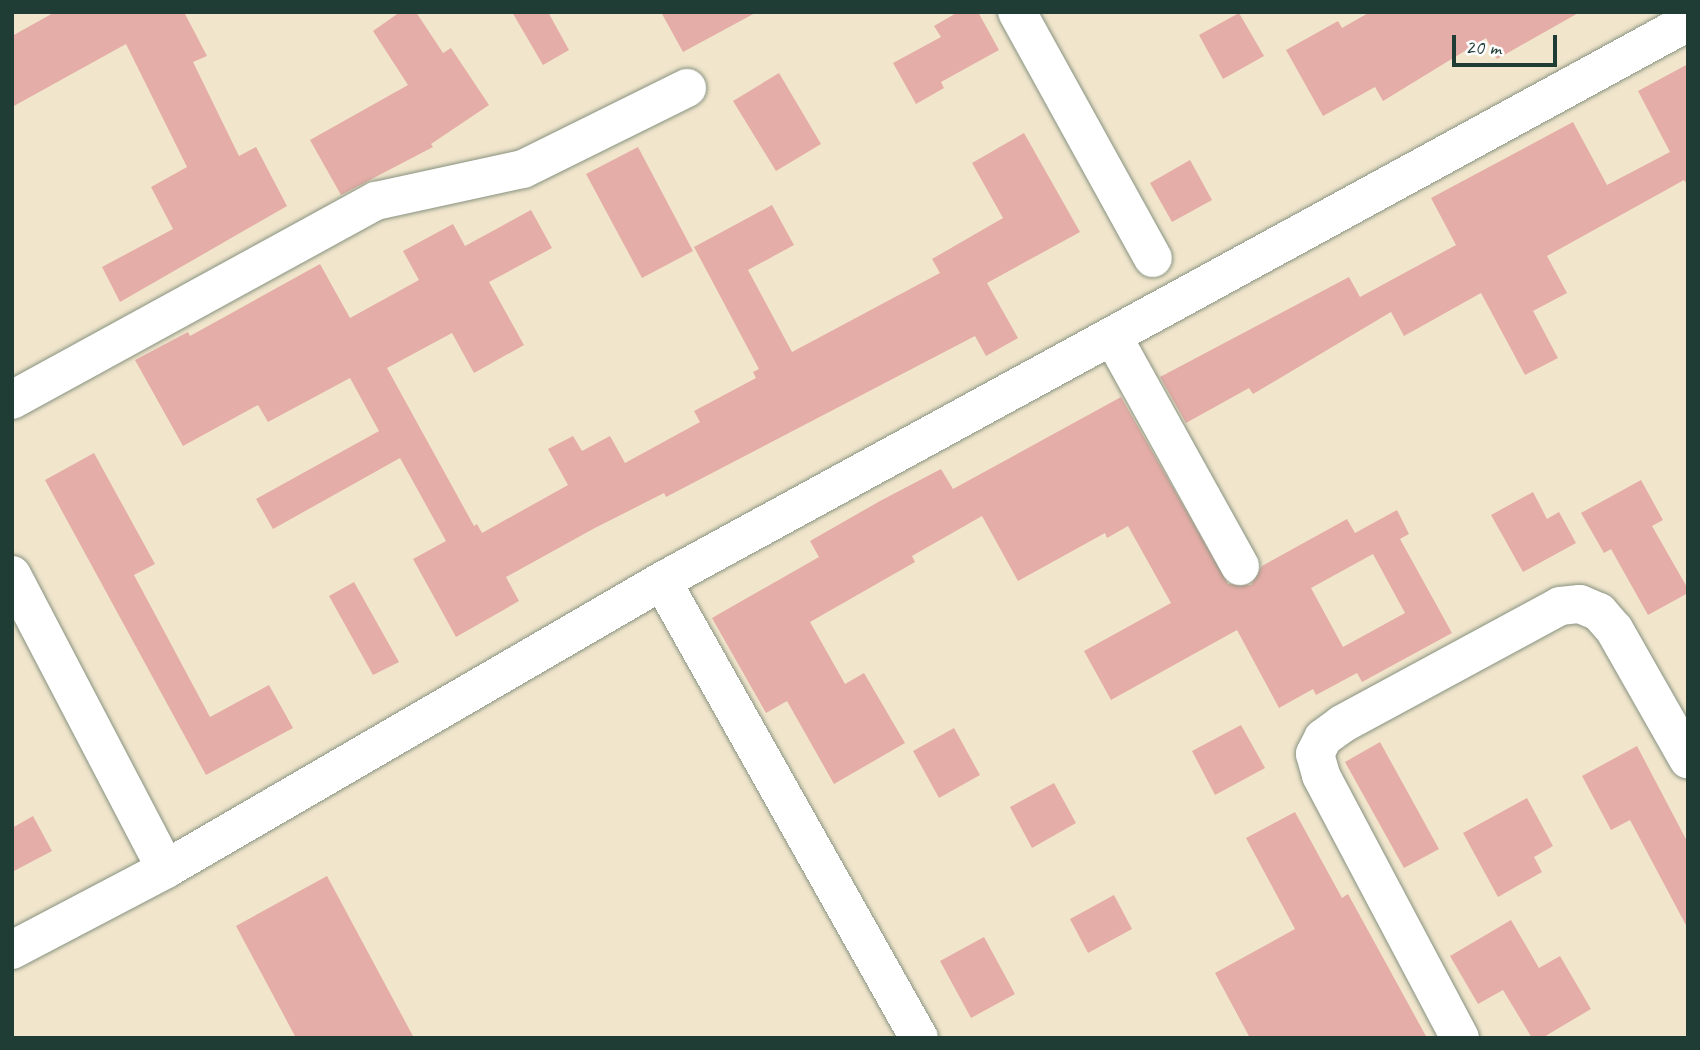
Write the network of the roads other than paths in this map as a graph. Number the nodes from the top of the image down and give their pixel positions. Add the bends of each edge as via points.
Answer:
1 (1017, 12) edge
2 (1688, 22) edge
3 (687, 88) dead end
4 (1153, 258) dead end
5 (1113, 337) junction
6 (12, 400) edge
7 (1240, 566) dead end
8 (12, 575) edge
9 (662, 581) junction
10 (1688, 759) edge
11 (166, 869) junction
12 (12, 950) edge
13 (919, 1038) edge
14 (1460, 1038) edge

1 - 4 street
2 - 5 street
3 - 6 street via 523,169 376,201
5 - 7 street
5 - 9 street
8 - 11 street
9 - 11 street
9 - 13 street
10 - 14 street via 1614,629 1599,612 1580,604 1560,606 1323,738 1315,754 1321,775
11 - 12 street

